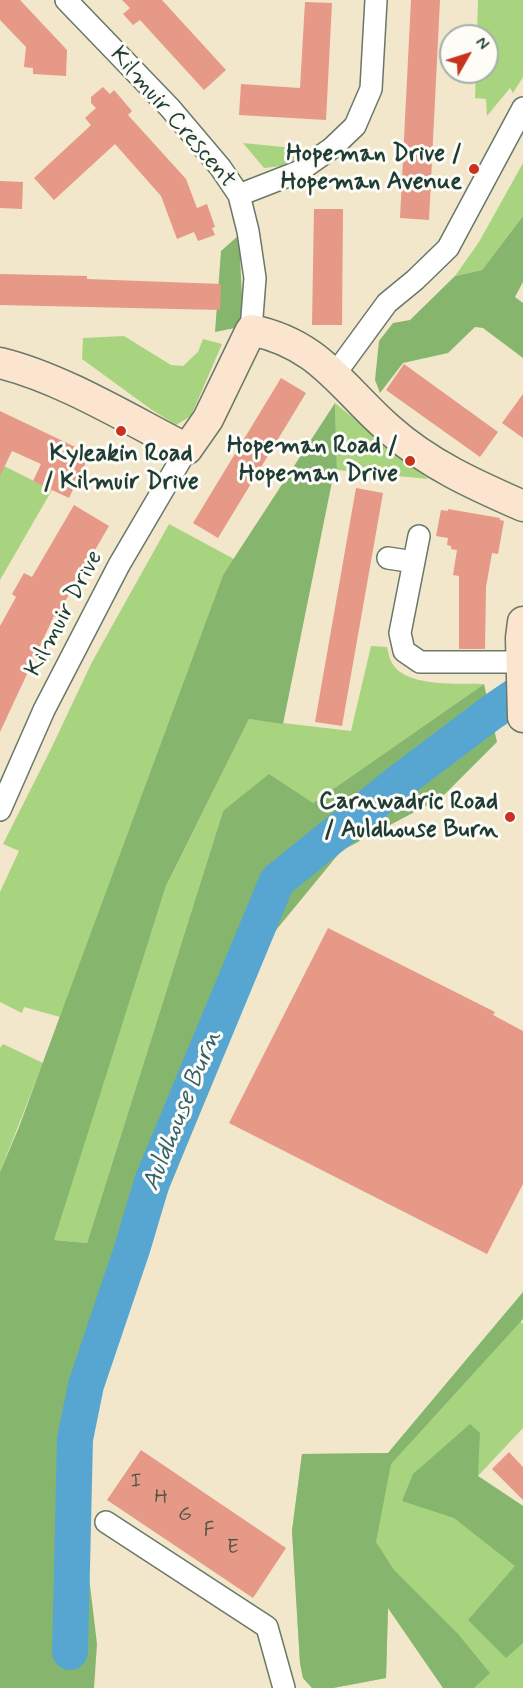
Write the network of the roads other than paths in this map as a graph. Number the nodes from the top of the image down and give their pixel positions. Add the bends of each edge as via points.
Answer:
1 (66, 0) edge
2 (376, 0) edge
3 (523, 108) edge
4 (239, 195) junction
5 (251, 330) junction
6 (0, 363) edge
7 (335, 374) junction
8 (188, 449) junction
9 (523, 506) edge
10 (419, 536) dead end
11 (388, 558) dead end
12 (414, 562) junction
13 (522, 641) edge
14 (523, 717) edge
15 (0, 810) edge
16 (106, 1522) dead end
17 (284, 1688) edge

1 - 4 street, Kilmuir Crescent via 170,108
2 - 4 street via 370,89 355,126 298,172
3 - 7 street via 448,248 387,303
4 - 5 street, Kilmuir Crescent via 255,278
5 - 7 street via 298,345
5 - 8 street, Kilmuir Crescent via 208,419
6 - 8 street via 64,386
7 - 9 street via 389,430 436,465
8 - 15 street, Kilmuir Drive via 119,565 44,710
10 - 12 street
11 - 12 street
12 - 13 street via 400,633 404,651 420,662
13 - 14 street
16 - 17 street via 267,1627

